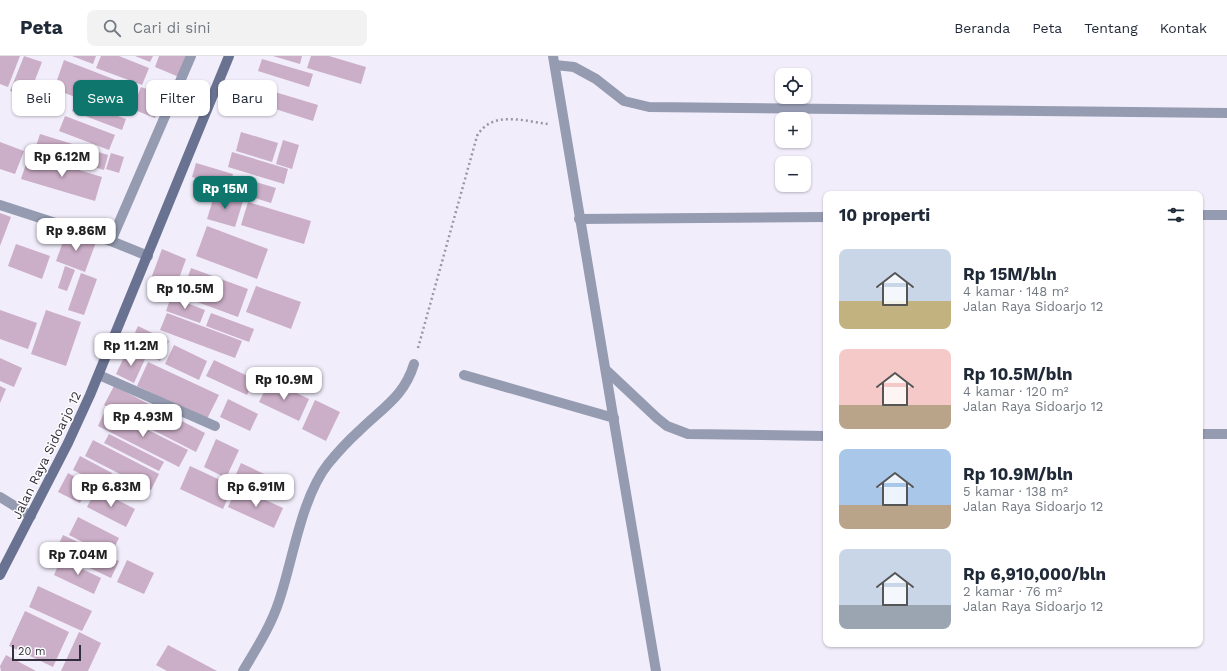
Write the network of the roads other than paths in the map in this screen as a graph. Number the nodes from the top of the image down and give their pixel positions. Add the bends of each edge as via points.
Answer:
1 (190, 56) edge
2 (229, 56) edge
3 (554, 60) edge
4 (1227, 113) edge
5 (0, 205) edge
6 (1227, 214) edge
7 (1203, 215) edge
8 (823, 217) edge
9 (579, 219) junction
10 (115, 243) junction
11 (144, 254) junction
12 (414, 364) road end
13 (606, 370) junction
14 (98, 375) junction
15 (464, 375) dead end
16 (614, 418) junction
17 (215, 426) dead end
18 (1203, 434) edge
19 (1227, 434) edge
20 (823, 436) edge
21 (1, 497) edge
22 (27, 513) junction
23 (0, 575) edge
24 (243, 671) edge
25 (656, 671) edge

1 - 10 street
2 - 11 main road, Jalan Raya Sidoarjo 12
3 - 4 street via 596,79 624,101 649,107
3 - 9 street
5 - 10 street
6 - 7 street
8 - 9 street
9 - 13 street
10 - 11 street
11 - 14 main road, Jalan Raya Sidoarjo 12
12 - 24 street via 404,388 358,431 327,465 305,512 279,603
13 - 16 street
13 - 20 street via 667,426 688,434
14 - 17 street
14 - 22 main road, Jalan Raya Sidoarjo 12 via 68,443
15 - 16 street
16 - 25 street
18 - 19 street
21 - 22 street
22 - 23 main road, Jalan Raya Sidoarjo 12

